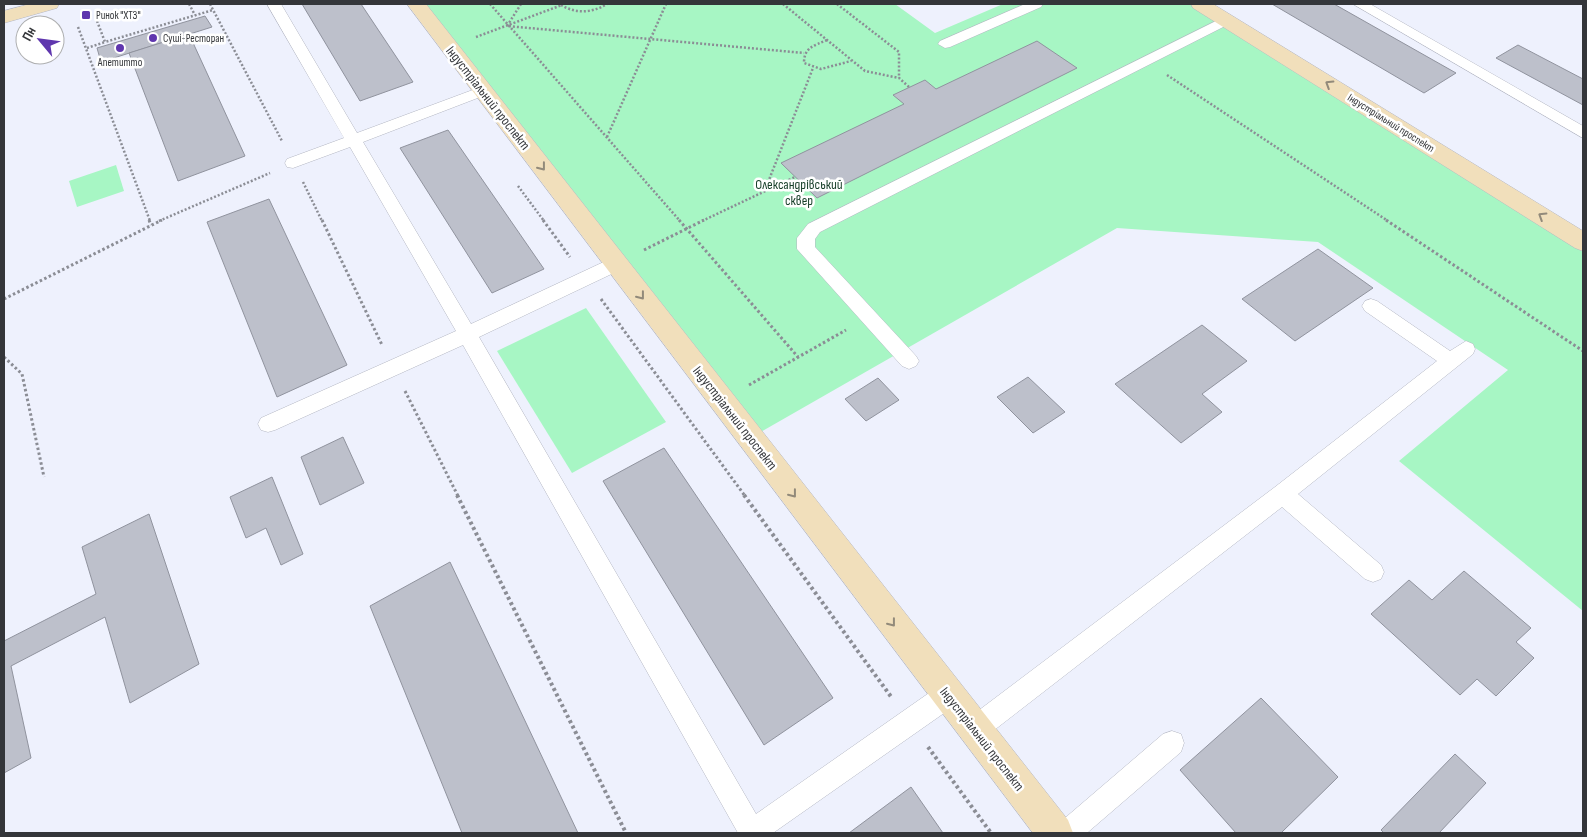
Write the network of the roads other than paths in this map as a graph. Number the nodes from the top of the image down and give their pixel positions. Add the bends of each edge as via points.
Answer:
1 (50, 4) edge
2 (274, 4) edge
3 (416, 4) edge
4 (1036, 4) edge
5 (1200, 4) edge
6 (1360, 4) edge
7 (4, 17) edge
8 (1226, 20) junction
9 (946, 44) dead end
10 (483, 91) junction
11 (1583, 133) edge
12 (354, 140) junction
13 (293, 163) road end
14 (1583, 242) edge
15 (616, 264) junction
16 (1371, 306) dead end
17 (467, 334) junction
18 (909, 361) dead end
19 (268, 424) dead end
20 (1282, 494) junction
21 (1373, 572) dead end
22 (948, 694) junction
23 (975, 729) junction
24 (1172, 743) dead end
25 (752, 833) edge
26 (1055, 833) edge
27 (1066, 833) edge

1 - 7 street
2 - 12 lane
3 - 10 street, Індустріальний проспект
4 - 9 lane
5 - 8 street, Індустріальний проспект
6 - 11 lane
14 -> 8 street, Індустріальний проспект
8 - 18 lane via 814,228 806,238 806,249
10 - 12 lane
10 -> 15 street, Індустріальний проспект
12 - 13 lane
12 - 17 lane
15 - 17 lane
15 -> 22 street, Індустріальний проспект
16 - 20 lane via 1458,355
17 - 19 lane
17 - 25 lane
20 - 21 lane
20 - 23 lane
22 - 23 street, Індустріальний проспект
22 - 25 lane
23 - 26 street, Індустріальний проспект
24 - 27 lane

